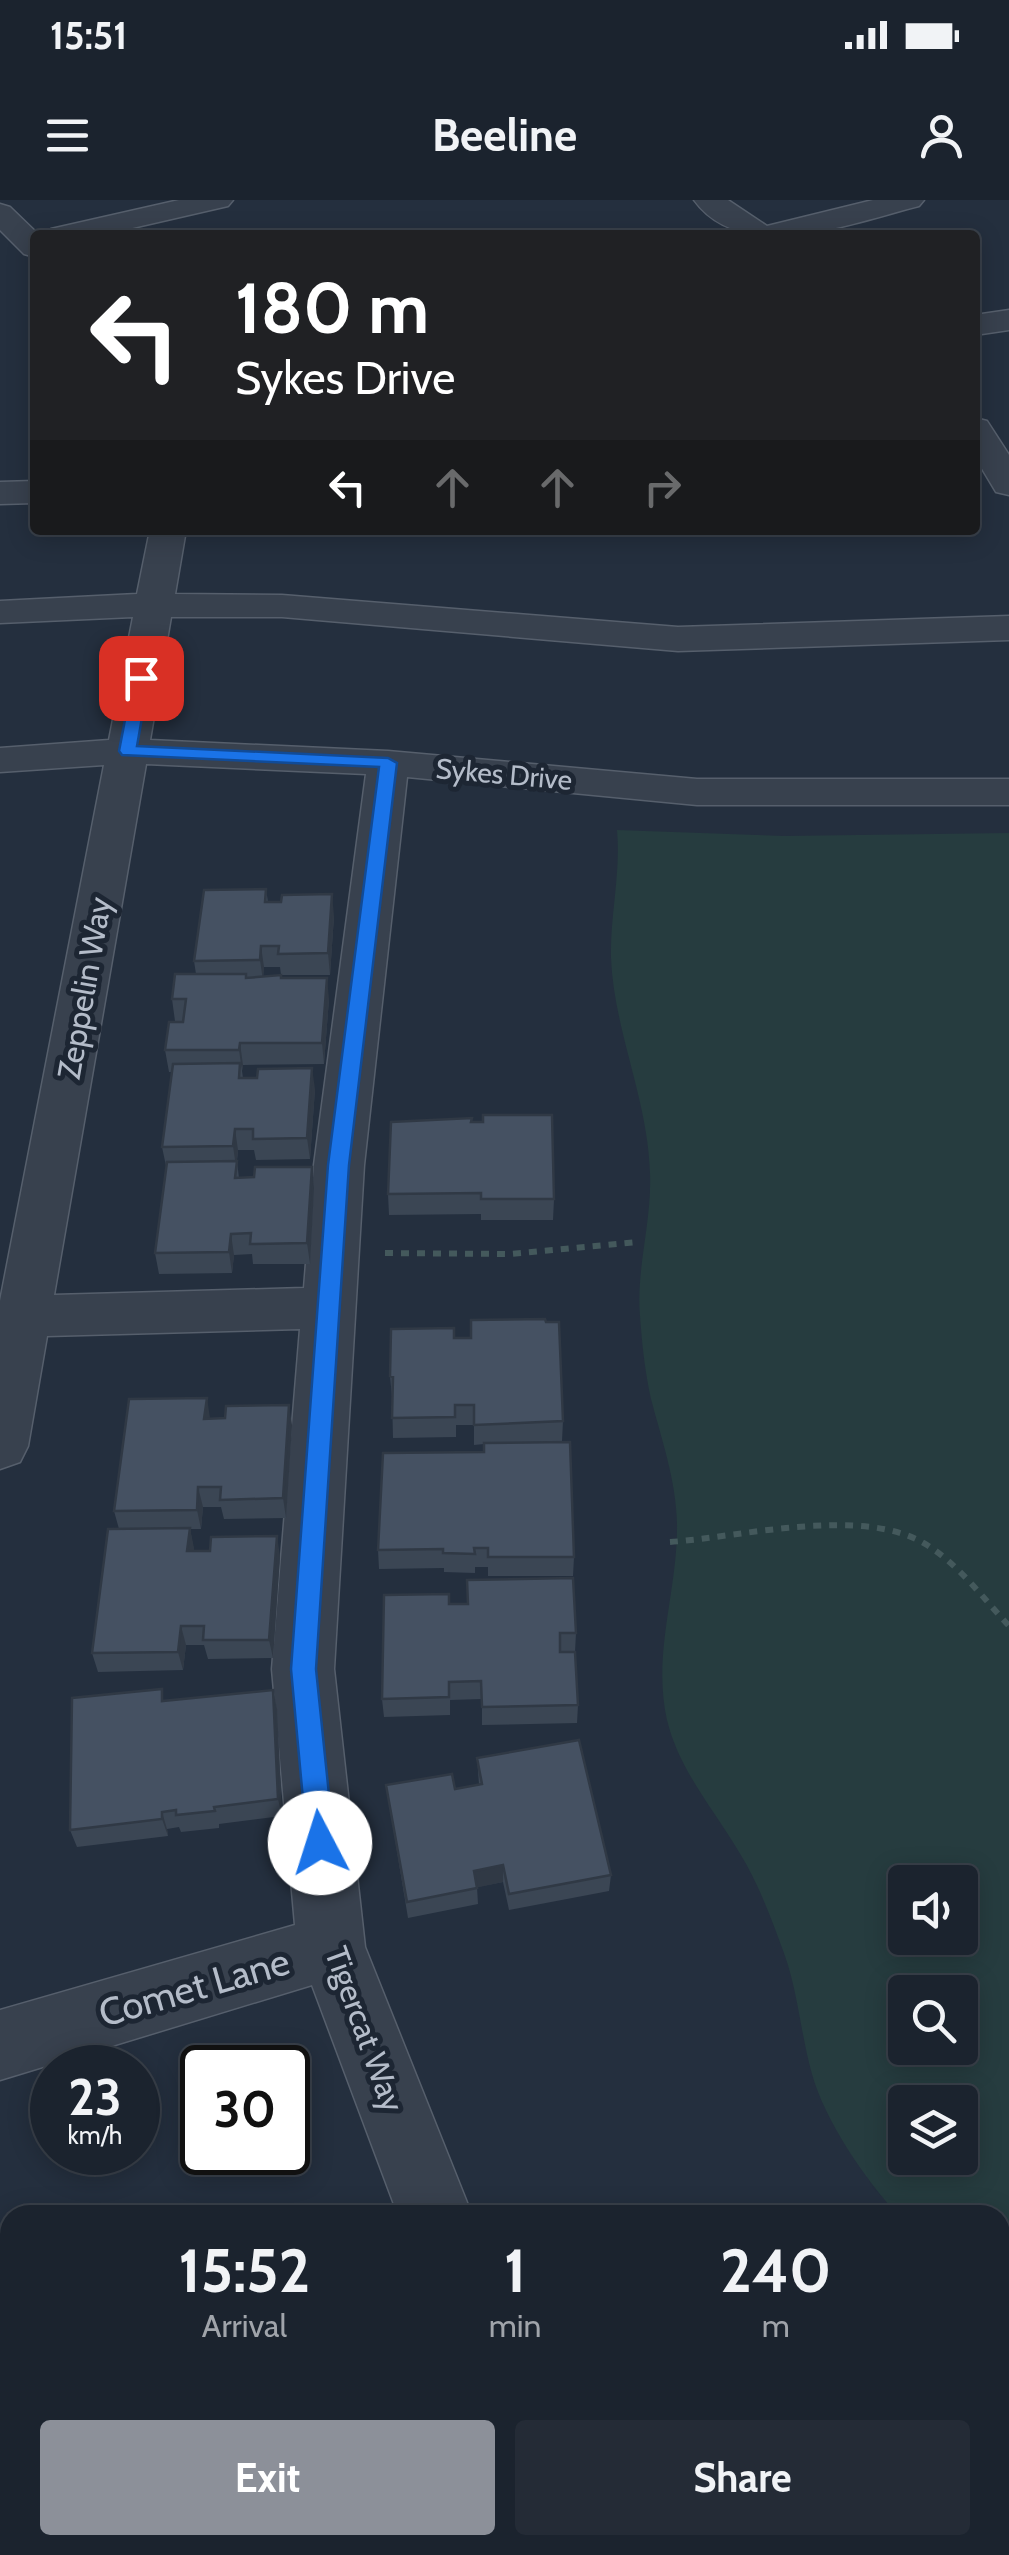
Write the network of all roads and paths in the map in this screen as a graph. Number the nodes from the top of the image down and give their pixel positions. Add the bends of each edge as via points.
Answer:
1 (218, 200) edge
2 (709, 200) edge
3 (909, 200) edge
4 (0, 213) edge
5 (84, 230) edge
6 (756, 230) edge
7 (785, 230) edge
8 (30, 241) edge
9 (1009, 320) edge
10 (980, 324) edge
11 (980, 441) edge
12 (30, 492) edge
13 (0, 493) edge
14 (1003, 503) edge
15 (167, 535) edge
16 (155, 605) junction
17 (0, 612) edge
18 (1009, 628) edge
19 (128, 751) junction
20 (0, 760) edge
21 (388, 763) junction
22 (1009, 792) edge
23 (637, 1242) dead end
24 (332, 1250) junction
25 (329, 1308) junction
26 (24, 1316) junction
27 (0, 1446) edge
28 (670, 1542) dead end
29 (1009, 1626) edge
30 (331, 1948) junction
31 (0, 2045) edge
32 (431, 2205) edge

1 - 5 street
2 - 6 street
3 - 7 street
4 - 8 street
9 - 10 street
11 - 14 street
12 - 13 street
15 - 16 street, Zeppelin Way
16 - 17 street
16 - 18 street via 282,606 678,639
16 - 19 street, Zeppelin Way
19 - 20 street, Sykes Drive
19 - 21 street, Sykes Drive
19 - 26 street, Zeppelin Way
21 - 22 street, Sykes Drive via 698,792
21 - 24 street, Tigercat Way
23 - 24 path via 476,1258
24 - 25 street, Tigercat Way
25 - 26 street
25 - 30 street, Tigercat Way via 303,1669
26 - 27 street, Zeppelin Way
28 - 29 path via 884,1529 925,1542
30 - 31 street, Comet Lane
30 - 32 street, Tigercat Way

